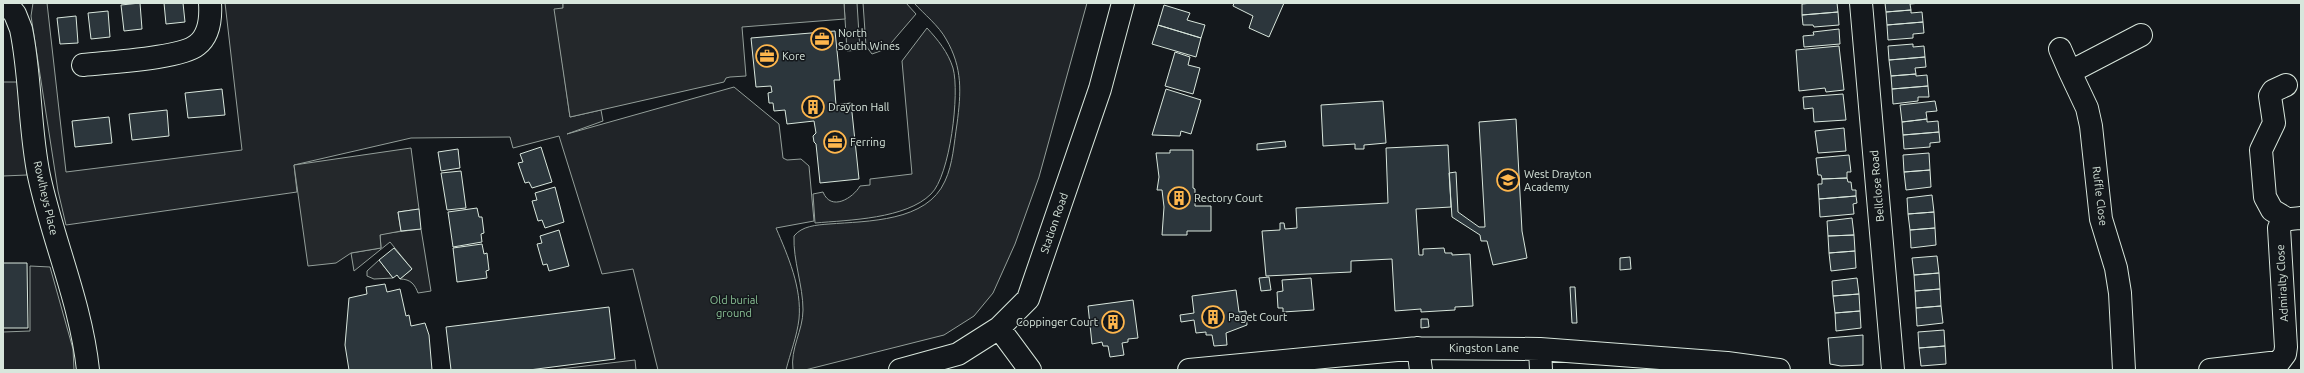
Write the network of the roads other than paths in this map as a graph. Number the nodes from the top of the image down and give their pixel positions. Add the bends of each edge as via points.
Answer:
1 (6, 3) edge
2 (210, 3) edge
3 (1123, 3) edge
4 (1861, 3) edge
5 (2141, 35) dead end
6 (2060, 49) dead end
7 (82, 65) dead end
8 (2070, 72) junction
9 (2286, 85) dead end
10 (2286, 220) edge
11 (999, 328) junction
12 (1418, 348) junction
13 (1540, 349) junction
14 (1727, 366) edge
15 (88, 370) edge
16 (900, 370) edge
17 (1030, 370) edge
18 (1189, 370) edge
19 (1421, 370) edge
20 (1542, 370) edge
21 (1779, 370) edge
22 (1893, 370) edge
23 (2124, 370) edge
24 (2210, 370) edge

1 - 15 street, Rowlheys Place via 15,14 24,45 39,176 75,302
2 - 7 street via 209,28 201,42 190,50
3 - 11 street, Station Road via 1100,89 1028,298
4 - 22 street, Bellclose Road
5 - 8 street
6 - 8 street, Ruffle Close
8 - 23 street, Ruffle Close via 2087,108 2092,132 2101,219 2116,268 2120,293
9 - 10 street via 2270,96 2274,123 2261,150 2265,197 2270,207
10 - 24 street, Admiralty Close via 2285,354 2279,362
11 - 16 street, Station Road via 958,354
11 - 17 street
12 - 13 street, Kingston Lane
12 - 18 street, Kingston Lane
12 - 19 street
13 - 14 street, Kingston Lane
13 - 20 street
14 - 21 street, Kingston Lane

